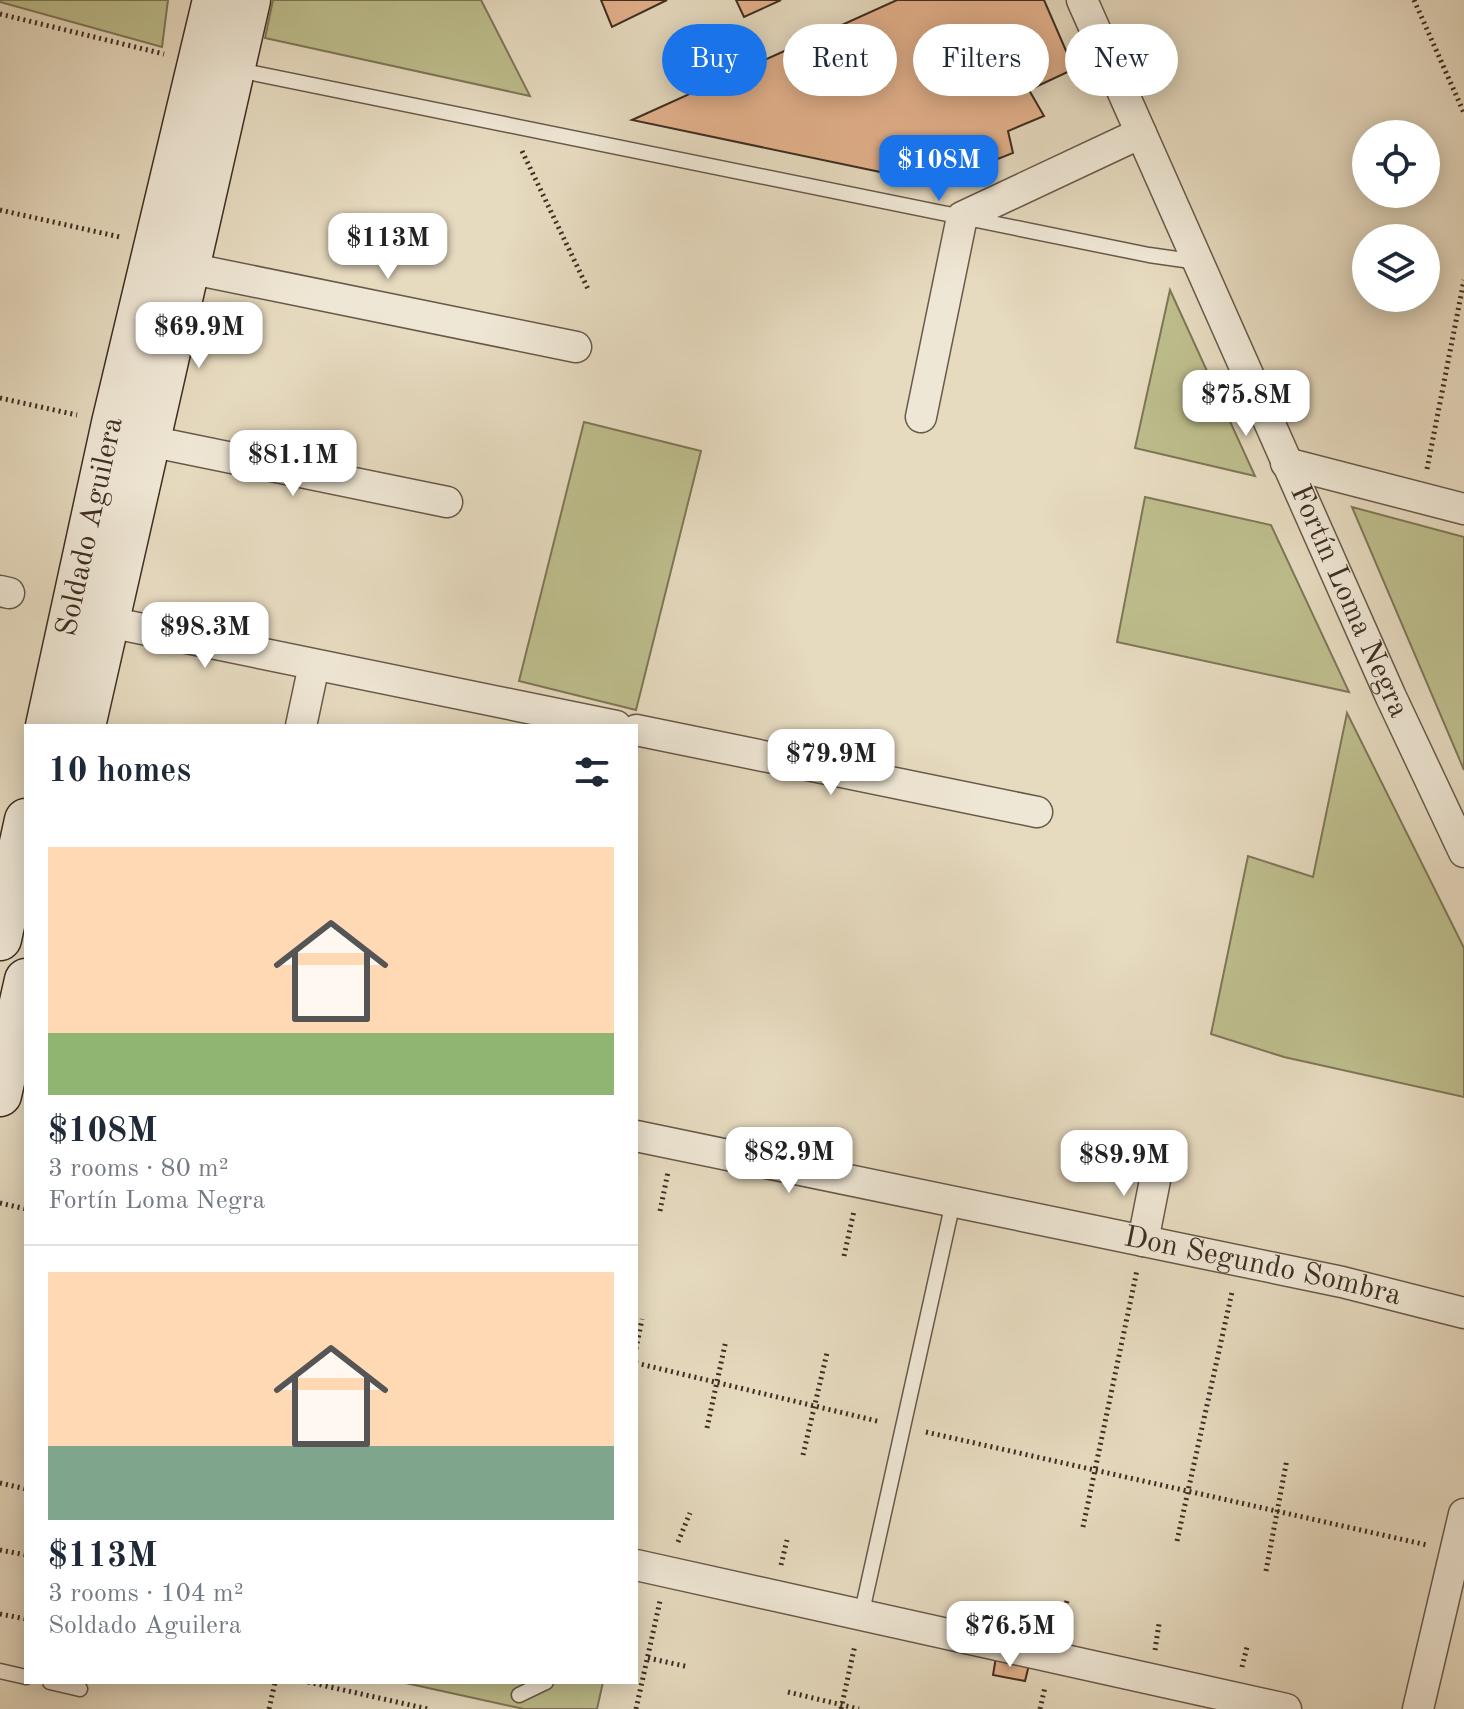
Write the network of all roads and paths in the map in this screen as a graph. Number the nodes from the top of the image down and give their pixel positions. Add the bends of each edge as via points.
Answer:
1 (214, 0) edge
2 (249, 0) edge
3 (1082, 0) edge
4 (1414, 0) edge
5 (0, 14) edge
6 (217, 66) junction
7 (1463, 105) edge
8 (1464, 113) edge
9 (510, 125) junction
10 (1141, 133) junction
11 (0, 210) edge
12 (962, 217) junction
13 (172, 257) junction
14 (1198, 262) junction
15 (1464, 280) edge
16 (588, 289) dead end
17 (576, 347) dead end
18 (0, 398) edge
19 (921, 417) dead end
20 (131, 432) junction
21 (1286, 463) junction
22 (1421, 498) junction
23 (447, 502) dead end
24 (1464, 509) edge
25 (90, 618) junction
26 (314, 665) junction
27 (48, 724) edge
28 (84, 724) edge
29 (301, 724) edge
30 (606, 724) edge
31 (638, 730) edge
32 (1037, 812) dead end
33 (24, 829) edge
34 (1464, 852) edge
35 (0, 939) edge
36 (18, 1001) edge
37 (0, 1095) edge
38 (638, 1136) edge
39 (1158, 1165) dead end
40 (860, 1182) junction
41 (953, 1202) junction
42 (0, 1203) edge
43 (24, 1209) edge
44 (1143, 1241) junction
45 (844, 1256) dead end
46 (1239, 1261) junction
47 (1464, 1313) edge
48 (642, 1319) dead end
49 (638, 1339) edge
50 (726, 1340) dead end
51 (827, 1353) dead end
52 (638, 1363) edge
53 (716, 1382) junction
54 (813, 1406) junction
55 (903, 1427) junction
56 (707, 1428) dead end
57 (803, 1455) dead end
58 (1287, 1459) dead end
59 (1096, 1470) junction
60 (0, 1483) edge
61 (24, 1489) edge
62 (1189, 1491) junction
63 (1276, 1510) junction
64 (690, 1513) dead end
65 (1464, 1514) edge
66 (1083, 1527) dead end
67 (1177, 1541) dead end
68 (0, 1550) edge
69 (1455, 1552) junction
70 (24, 1555) edge
71 (638, 1566) edge
72 (1266, 1571) dead end
73 (666, 1573) junction
74 (0, 1614) edge
75 (861, 1617) junction
76 (24, 1619) edge
77 (648, 1658) junction
78 (689, 1667) dead end
79 (0, 1671) edge
80 (24, 1677) edge
81 (59, 1684) edge
82 (275, 1684) edge
83 (317, 1684) edge
84 (542, 1684) edge
85 (80, 1689) dead end
86 (788, 1692) dead end
87 (519, 1695) dead end
88 (842, 1707) edge
89 (269, 1709) edge
90 (428, 1709) edge
91 (636, 1709) edge
92 (859, 1709) edge
93 (1286, 1709) edge
94 (1418, 1709) edge

1 - 6 street, Soldado Aguilera
2 - 6 street, Soldado Aguilera
3 - 10 street, Fortín Loma Negra
4 - 7 path
5 - 6 path
6 - 9 lane
6 - 13 street, Soldado Aguilera
7 - 8 path
9 - 12 lane
9 - 16 path
10 - 12 street
10 - 14 street, Fortín Loma Negra
11 - 13 path
12 - 14 lane
12 - 19 street
13 - 17 street
13 - 20 street, Soldado Aguilera
14 - 21 street, Fortín Loma Negra
15 - 22 path
18 - 20 path
20 - 23 street
20 - 25 street, Soldado Aguilera
21 - 22 street
21 - 34 street, Fortín Loma Negra
22 - 24 street
25 - 26 street
25 - 27 street, Soldado Aguilera
25 - 28 street, Soldado Aguilera
26 - 29 street
26 - 30 street
31 - 32 street
33 - 35 street
36 - 37 street
38 - 40 street, Don Segundo Sombra
39 - 44 street
40 - 41 street, Don Segundo Sombra
40 - 45 path
41 - 44 street, Don Segundo Sombra
41 - 55 lane
42 - 43 path
44 - 46 street, Don Segundo Sombra
44 - 59 path
46 - 47 street, Don Segundo Sombra
46 - 62 path
48 - 49 path
50 - 53 path
51 - 54 path
52 - 53 path
53 - 54 path
53 - 56 path
54 - 55 path
54 - 57 path
55 - 59 path
55 - 75 lane
58 - 63 path
59 - 62 path
59 - 66 path
60 - 61 path
62 - 63 path
62 - 67 path
63 - 69 path
63 - 72 path
64 - 73 path
65 - 69 street
68 - 70 path
69 - 94 street
71 - 73 street
73 - 75 street
73 - 77 path
74 - 76 path
75 - 88 path
75 - 93 street
77 - 78 path
77 - 91 path
79 - 80 lane
81 - 85 lane
82 - 89 path
83 - 90 path
84 - 87 lane
86 - 88 path
88 - 92 path

